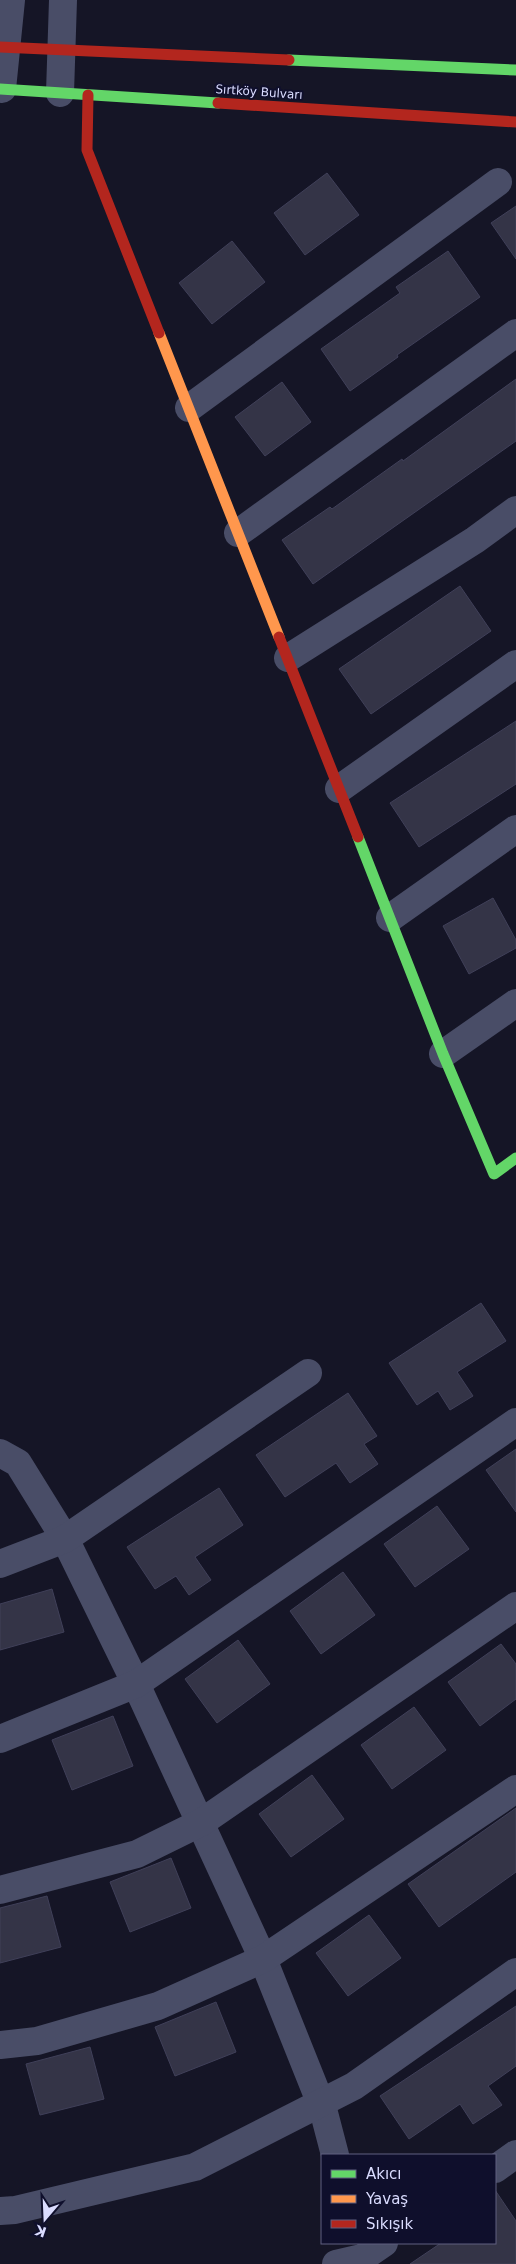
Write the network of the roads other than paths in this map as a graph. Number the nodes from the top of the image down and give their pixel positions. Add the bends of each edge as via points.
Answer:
1 (11, 0) edge
2 (63, 0) edge
3 (3, 47) edge
4 (62, 50) junction
5 (516, 70) edge
6 (1, 89) edge
7 (60, 93) junction
8 (88, 95) junction
9 (516, 122) edge
10 (498, 182) dead end
11 (516, 333) edge
12 (189, 408) junction
13 (516, 510) edge
14 (238, 533) junction
15 (288, 658) junction
16 (516, 664) edge
17 (339, 789) junction
18 (516, 830) edge
19 (390, 918) junction
20 (516, 1003) edge
21 (444, 1054) junction
22 (516, 1158) edge
23 (308, 1373) dead end
24 (516, 1422) edge
25 (0, 1453) edge
26 (65, 1539) junction
27 (0, 1564) edge
28 (516, 1606) edge
29 (136, 1684) junction
30 (0, 1739) edge
31 (516, 1790) edge
32 (202, 1822) junction
33 (0, 1890) edge
34 (263, 1959) junction
35 (516, 1972) edge
36 (0, 2045) edge
37 (320, 2103) junction
38 (335, 2154) edge
39 (516, 2154) edge
40 (496, 2168) edge
41 (0, 2211) edge
42 (382, 2244) edge
43 (361, 2255) edge
44 (336, 2264) edge

1 - 3 street
2 - 4 street
3 - 4 street
3 - 6 street
4 - 5 street
4 - 7 street
6 - 7 street, Sırtköy Bulvarı
7 - 8 street, Sırtköy Bulvarı
8 - 9 street, Sırtköy Bulvarı
8 - 12 street via 87,150
10 - 12 street
11 - 14 street
12 - 14 street
13 - 15 street via 475,540
14 - 15 street
15 - 17 street
16 - 17 street
17 - 19 street
18 - 19 street
19 - 21 street
20 - 21 street
21 - 22 street via 494,1174
23 - 26 street
24 - 29 street
25 - 26 street via 18,1463
26 - 27 street
26 - 29 street
28 - 32 street
29 - 30 street
29 - 32 street
31 - 34 street
32 - 33 street via 137,1854
32 - 34 street
34 - 36 street via 158,2006 37,2040
34 - 37 street
35 - 37 street via 354,2086
37 - 38 street
37 - 41 street via 195,2167
39 - 40 street
42 - 43 street
43 - 44 street

